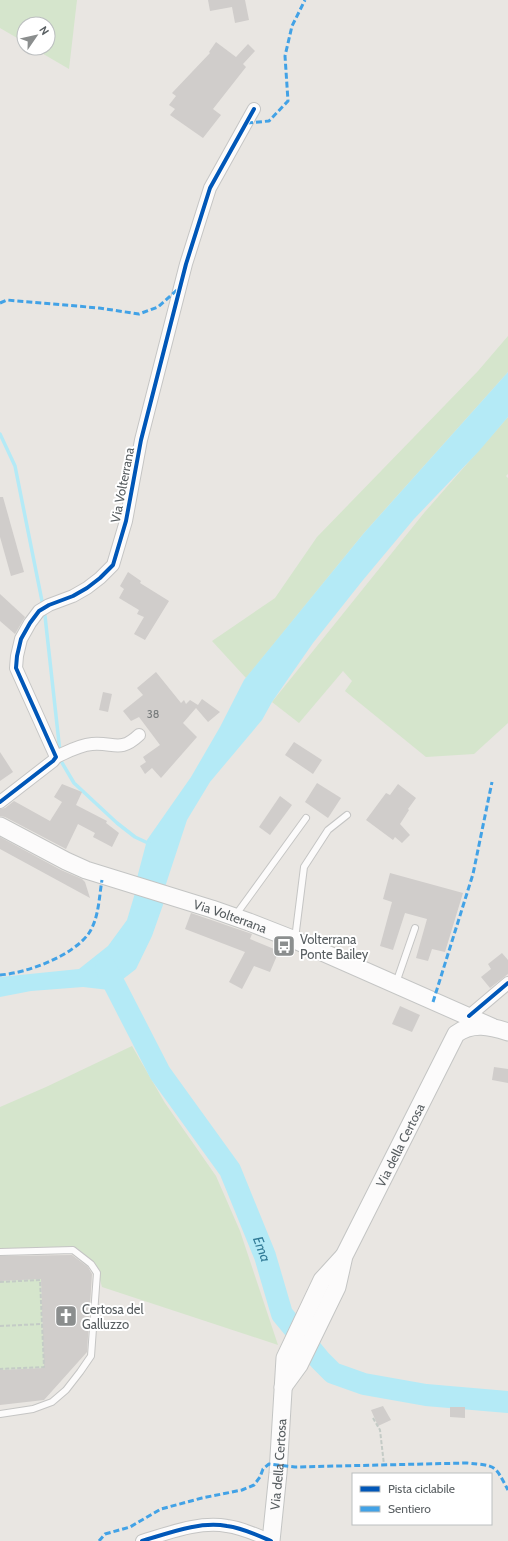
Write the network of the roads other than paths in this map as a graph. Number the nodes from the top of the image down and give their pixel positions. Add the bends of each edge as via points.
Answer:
1 (254, 109) dead end
2 (139, 735) dead end
3 (56, 757) junction
4 (0, 802) edge
5 (347, 815) dead end
6 (306, 818) dead end
7 (0, 826) edge
8 (234, 917) junction
9 (415, 928) dead end
10 (295, 940) junction
11 (508, 983) edge
12 (396, 985) junction
13 (455, 1019) junction
14 (500, 1029) edge
15 (0, 1252) edge
16 (0, 1414) edge
17 (142, 1541) edge
18 (271, 1541) edge

1 - 3 street, Via Volterrana via 210,188 186,264 141,440 126,521 113,565 87,588 39,612 21,639 16,668
2 - 3 street via 131,743 122,746 92,744
3 - 4 street
5 - 10 lane via 328,830 304,867
6 - 8 lane
7 - 8 main road, Via Volterrana via 66,861
8 - 10 main road, Via Volterrana
9 - 12 lane
10 - 12 main road, Via Volterrana
11 - 13 street
12 - 13 main road, Via Volterrana
13 - 14 main road via 463,1029 472,1026
13 - 18 main road, Via della Certosa via 292,1361 283,1387
15 - 16 lane via 73,1250 91,1264 97,1273 91,1356 80,1372 66,1390 52,1402 33,1409
17 - 18 street, Via della Certosa via 211,1524 240,1528

